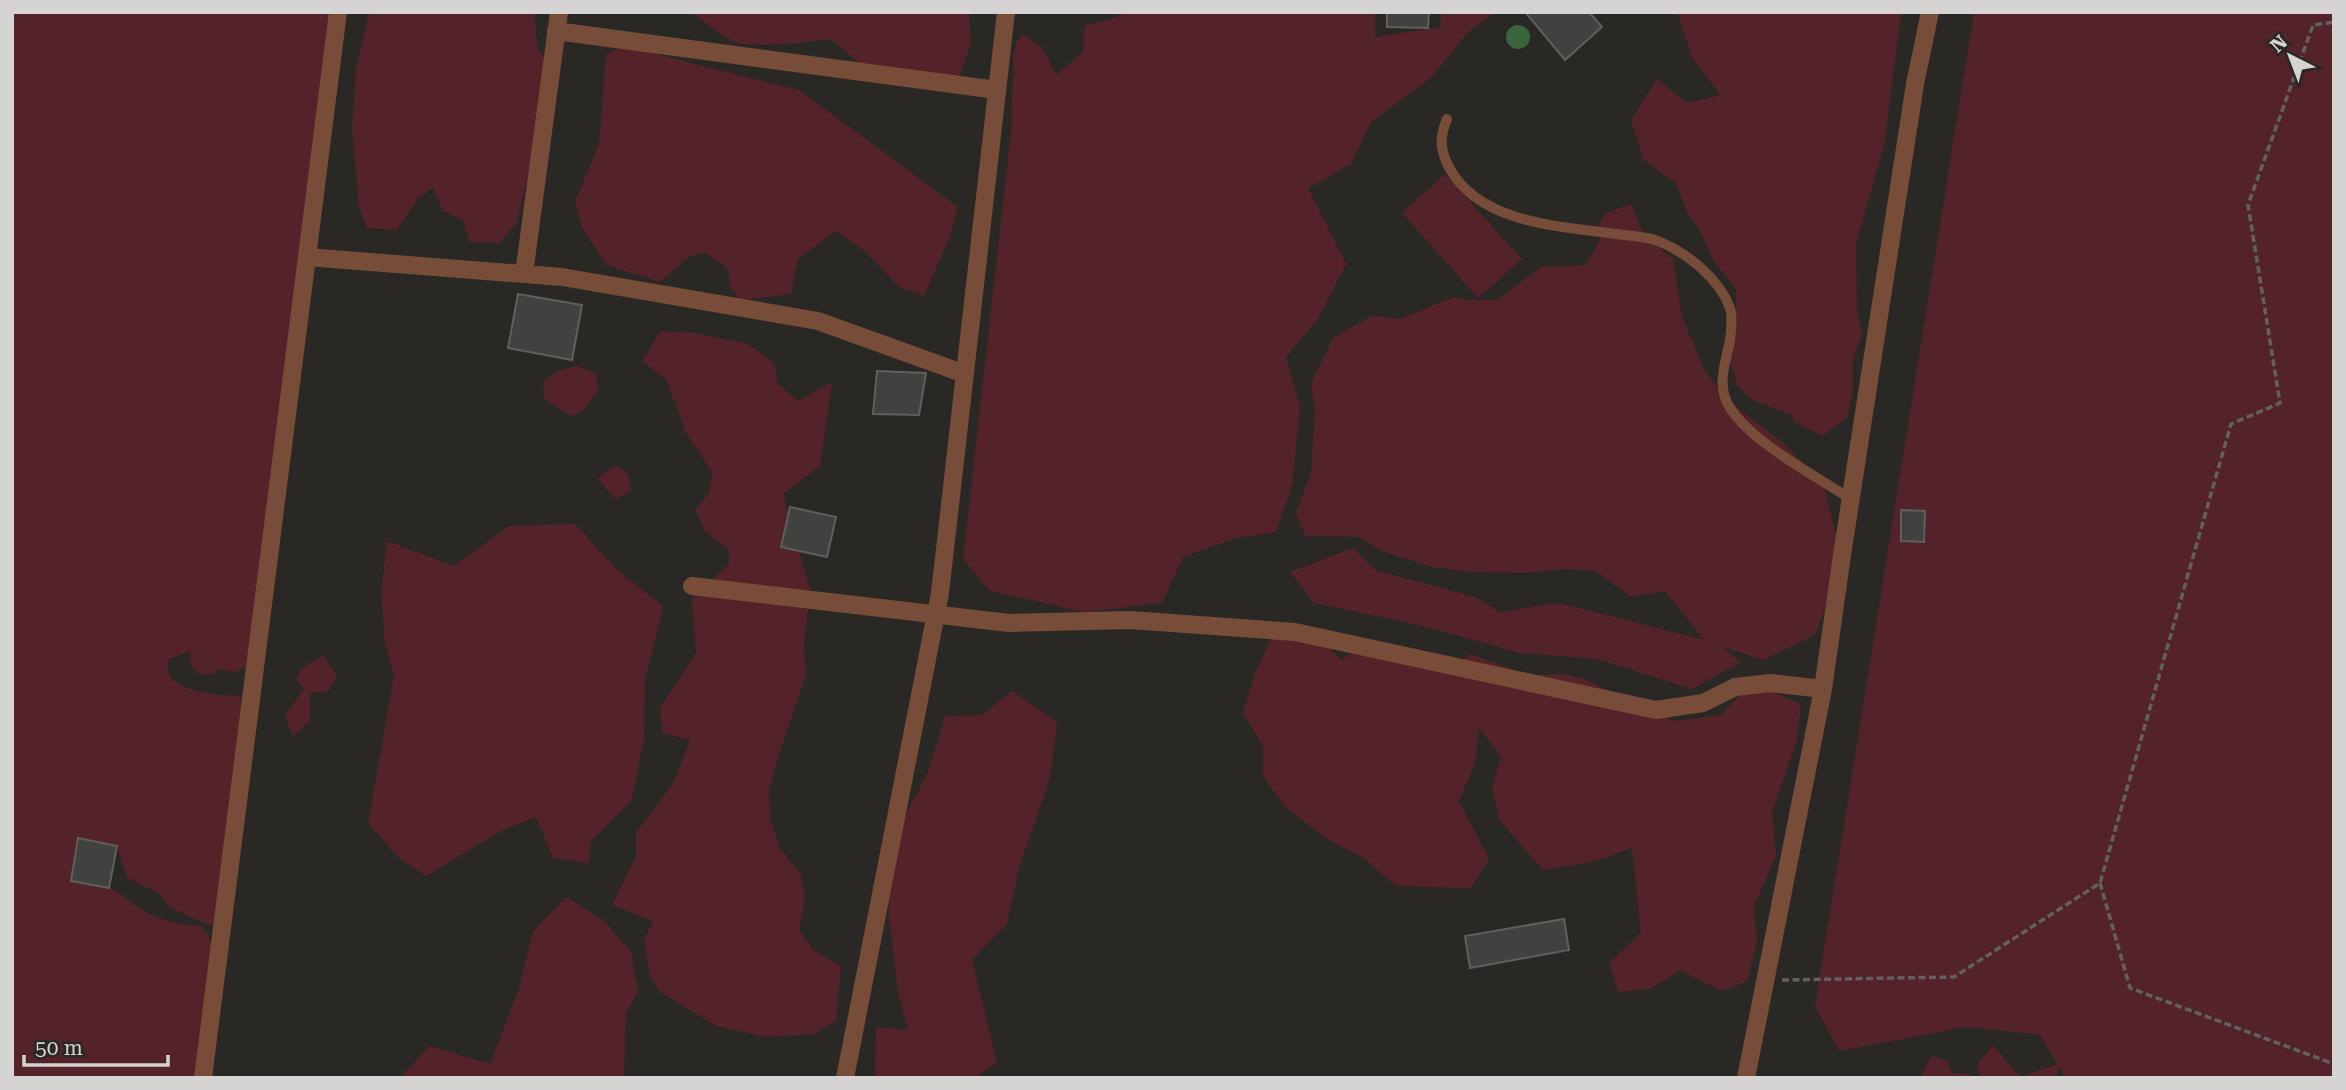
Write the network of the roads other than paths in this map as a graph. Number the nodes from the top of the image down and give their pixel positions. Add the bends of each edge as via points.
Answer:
1 (338, 12) edge
2 (559, 12) edge
3 (1006, 12) edge
4 (1930, 12) edge
5 (556, 31) junction
6 (997, 90) junction
7 (1447, 119) dead end
8 (307, 257) junction
9 (524, 274) junction
10 (965, 374) junction
11 (1851, 499) junction
12 (692, 586) dead end
13 (936, 614) junction
14 (1823, 689) junction
15 (203, 1078) edge
16 (845, 1078) edge
17 (1746, 1078) edge

1 - 8 street
2 - 5 street
3 - 6 street
4 - 11 street
5 - 6 street
5 - 9 street
6 - 10 street
7 - 11 lane via 1440,142 1443,156 1458,183 1478,201 1513,216 1657,240 1695,262 1731,310 1722,387 1728,405 1741,423 1767,444
8 - 9 street
8 - 15 street
9 - 10 street via 818,321
10 - 13 street
11 - 14 street
12 - 13 street
13 - 14 street via 1009,623 1130,620 1295,632 1656,710 1703,703 1735,687 1770,683
13 - 16 street
14 - 17 street

